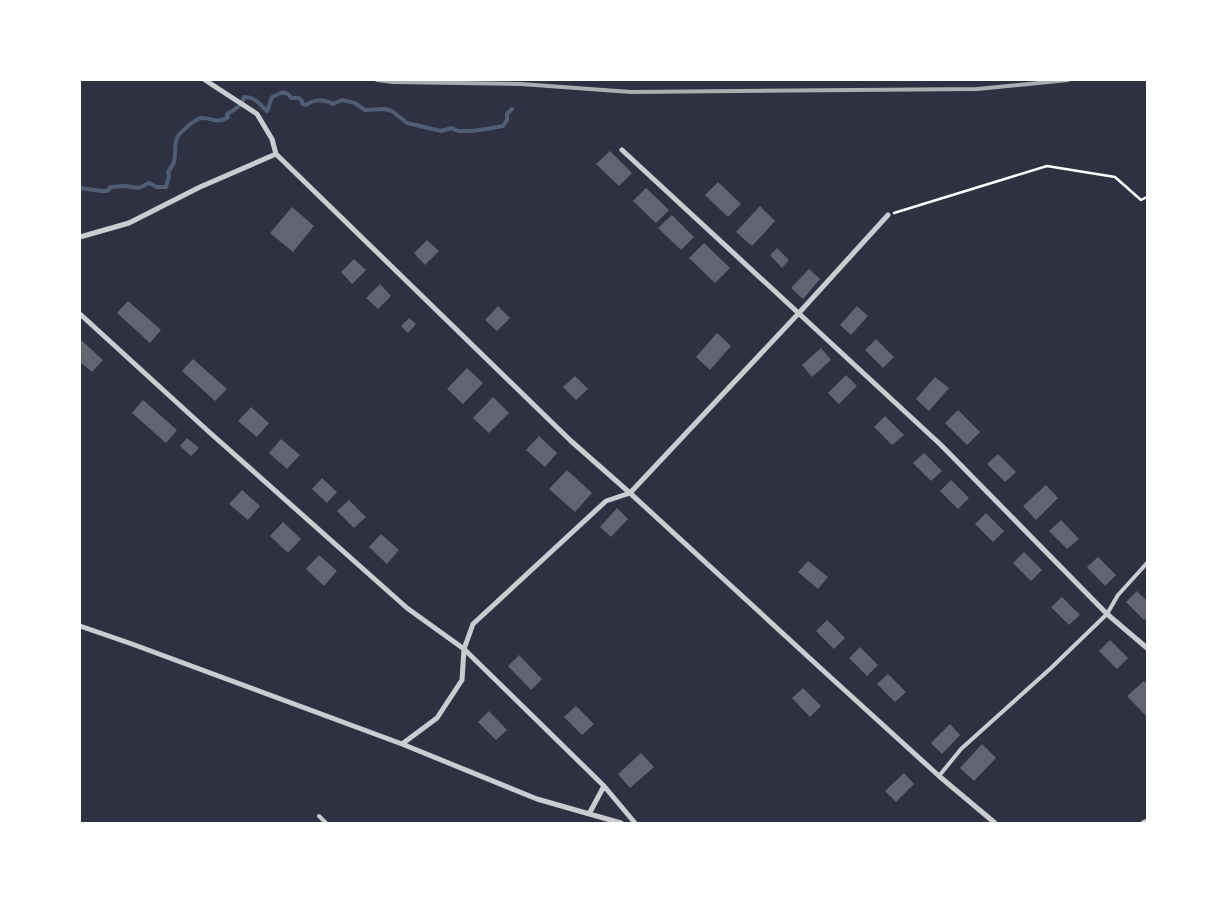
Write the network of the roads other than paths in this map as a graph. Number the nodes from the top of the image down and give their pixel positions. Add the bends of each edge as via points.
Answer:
1 (205, 80) edge
2 (622, 150) dead end
3 (276, 154) junction
4 (888, 215) road end
5 (80, 237) edge
6 (80, 314) edge
7 (798, 314) junction
8 (630, 493) junction
9 (1147, 563) edge
10 (1107, 614) junction
11 (80, 626) edge
12 (1147, 648) edge
13 (464, 649) junction
14 (402, 744) junction
15 (939, 776) junction
16 (604, 786) junction
17 (589, 814) junction
18 (319, 816) dead end
19 (1147, 821) edge
20 (326, 823) edge
21 (621, 823) edge
22 (635, 823) edge
23 (995, 823) edge
24 (1143, 823) edge

1 - 3 street via 256,114 272,139
2 - 7 street
3 - 5 street via 129,223
3 - 8 street via 571,441
4 - 7 street
6 - 13 street via 407,608
7 - 8 street
7 - 10 street via 941,445
8 - 13 street via 606,501 473,624
8 - 15 street
9 - 10 lane via 1118,595
10 - 12 street
10 - 15 lane via 961,750
11 - 14 street
13 - 14 street via 462,680 437,718
13 - 16 street
14 - 17 street via 537,799
15 - 23 street
16 - 17 street
16 - 22 street
17 - 21 street
18 - 20 lane
19 - 24 street

